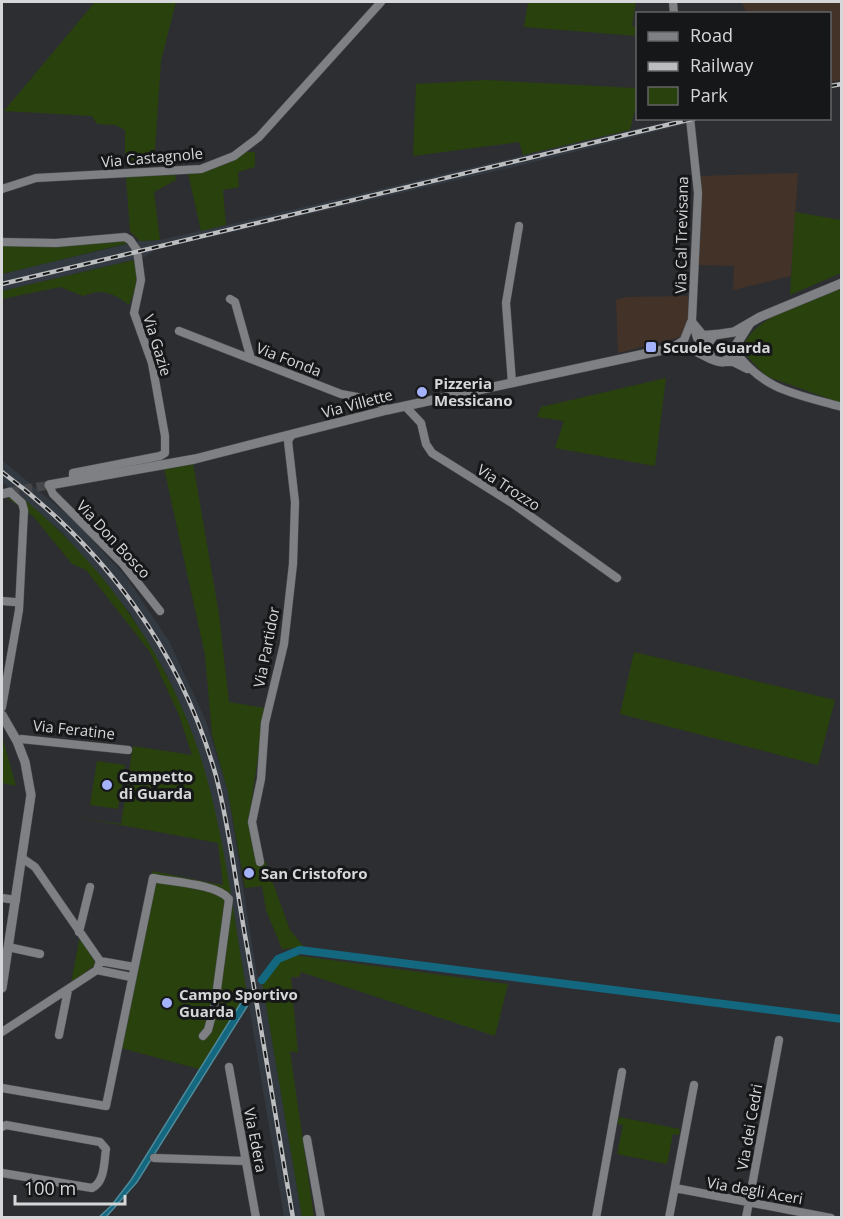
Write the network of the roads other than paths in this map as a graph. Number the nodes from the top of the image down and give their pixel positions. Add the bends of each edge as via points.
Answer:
1 (381, 2) edge
2 (690, 120) edge
3 (2, 189) edge
4 (519, 226) dead end
5 (2, 242) edge
6 (842, 283) edge
7 (230, 299) dead end
8 (692, 319) junction
9 (750, 323) junction
10 (179, 331) dead end
11 (721, 333) junction
12 (707, 344) junction
13 (672, 348) junction
14 (735, 348) junction
15 (711, 357) junction
16 (251, 359) junction
17 (723, 362) junction
18 (750, 370) junction
19 (512, 382) junction
20 (405, 406) junction
21 (842, 407) edge
22 (387, 410) junction
23 (291, 436) junction
24 (73, 480) junction
25 (49, 485) joint
26 (6, 493) edge
27 (617, 578) dead end
28 (2, 601) edge
29 (14, 602) dead end
30 (160, 611) dead end
31 (2, 707) edge
32 (2, 715) edge
33 (17, 741) junction
34 (128, 750) dead end
35 (22, 858) junction
36 (260, 862) dead end
37 (90, 886) dead end
38 (2, 898) edge
39 (16, 900) junction
40 (80, 932) junction
41 (8, 947) junction
42 (40, 954) dead end
43 (100, 961) junction
44 (134, 967) junction
45 (97, 970) junction
46 (131, 978) junction
47 (2, 988) edge
48 (68, 990) junction
49 (2, 1032) edge
50 (59, 1035) dead end
51 (203, 1036) dead end
52 (779, 1040) dead end
53 (229, 1067) dead end
54 (622, 1072) dead end
55 (694, 1084) dead end
56 (2, 1088) edge
57 (2, 1127) edge
58 (308, 1139) dead end
59 (154, 1158) dead end
60 (245, 1161) junction
61 (2, 1173) edge
62 (675, 1188) junction
63 (749, 1202) junction
64 (256, 1218) edge
65 (321, 1218) edge
66 (596, 1218) edge
67 (669, 1218) edge
68 (746, 1218) edge
69 (831, 1218) edge

1 - 3 street, Via Castagnole via 247,147 225,160 201,169 36,178
2 - 8 street, Via Cal Trevisana via 698,193
4 - 19 street via 506,303
5 - 24 street, Via Gazie via 56,243 125,237 137,250 141,280 134,313 152,363 165,453 73,473
6 - 9 street
7 - 16 street via 235,302
8 - 11 street via 703,335
8 - 12 street via 697,338
8 - 13 street, Via Cal Trevisana via 684,340
9 - 11 street
9 - 14 street
10 - 16 street, Via Fonda
11 - 12 street
11 - 14 street via 732,337
12 - 13 street, Via Villette via 695,342
12 - 15 street
13 - 15 street, Via Villette via 693,348
13 - 19 street, Via Villette
14 - 17 street via 731,358
14 - 18 street
15 - 17 street, Via Villette
16 - 22 street, Via Fonda via 341,394 378,401
17 - 18 street via 734,362
18 - 21 street via 792,393
19 - 20 street, Via Villette
20 - 22 street, Via Villette
20 - 27 street, Via Trozzo via 422,423 432,453 512,502
22 - 23 street, Via Villette
23 - 24 street, Via Villette via 195,459
23 - 36 street, Via Partidor via 288,441 295,502 293,564 284,644 265,723 261,779 252,822
24 - 25 street, Via Villette
25 - 30 street, Via Don Bosco via 53,494 123,564
26 - 31 street via 22,503 23,530 16,629
28 - 29 street
32 - 33 street, Via Feratine
33 - 34 street, Via Feratine
33 - 35 street, Via Feratine via 31,795
35 - 39 street, Via Feratine
35 - 40 street via 35,867
37 - 40 street
38 - 39 street
39 - 41 street, Via Feratine
40 - 43 street
41 - 42 street
41 - 47 street, Via Feratine
43 - 44 street
43 - 45 street
44 - 46 street
44 - 51 street via 153,878 227,895 229,911 215,1004
45 - 46 street
45 - 48 street
46 - 56 street via 106,1106
48 - 49 street
48 - 50 street
52 - 63 street, Via dei Cedri
53 - 60 street, Via Edera
54 - 66 street
55 - 62 street
57 - 61 street via 100,1142 106,1149 102,1177 92,1188
58 - 65 street
59 - 60 street
60 - 64 street, Via Edera
62 - 63 street, Via degli Aceri
62 - 67 street
63 - 68 street, Via dei Cedri
63 - 69 street, Via degli Aceri

